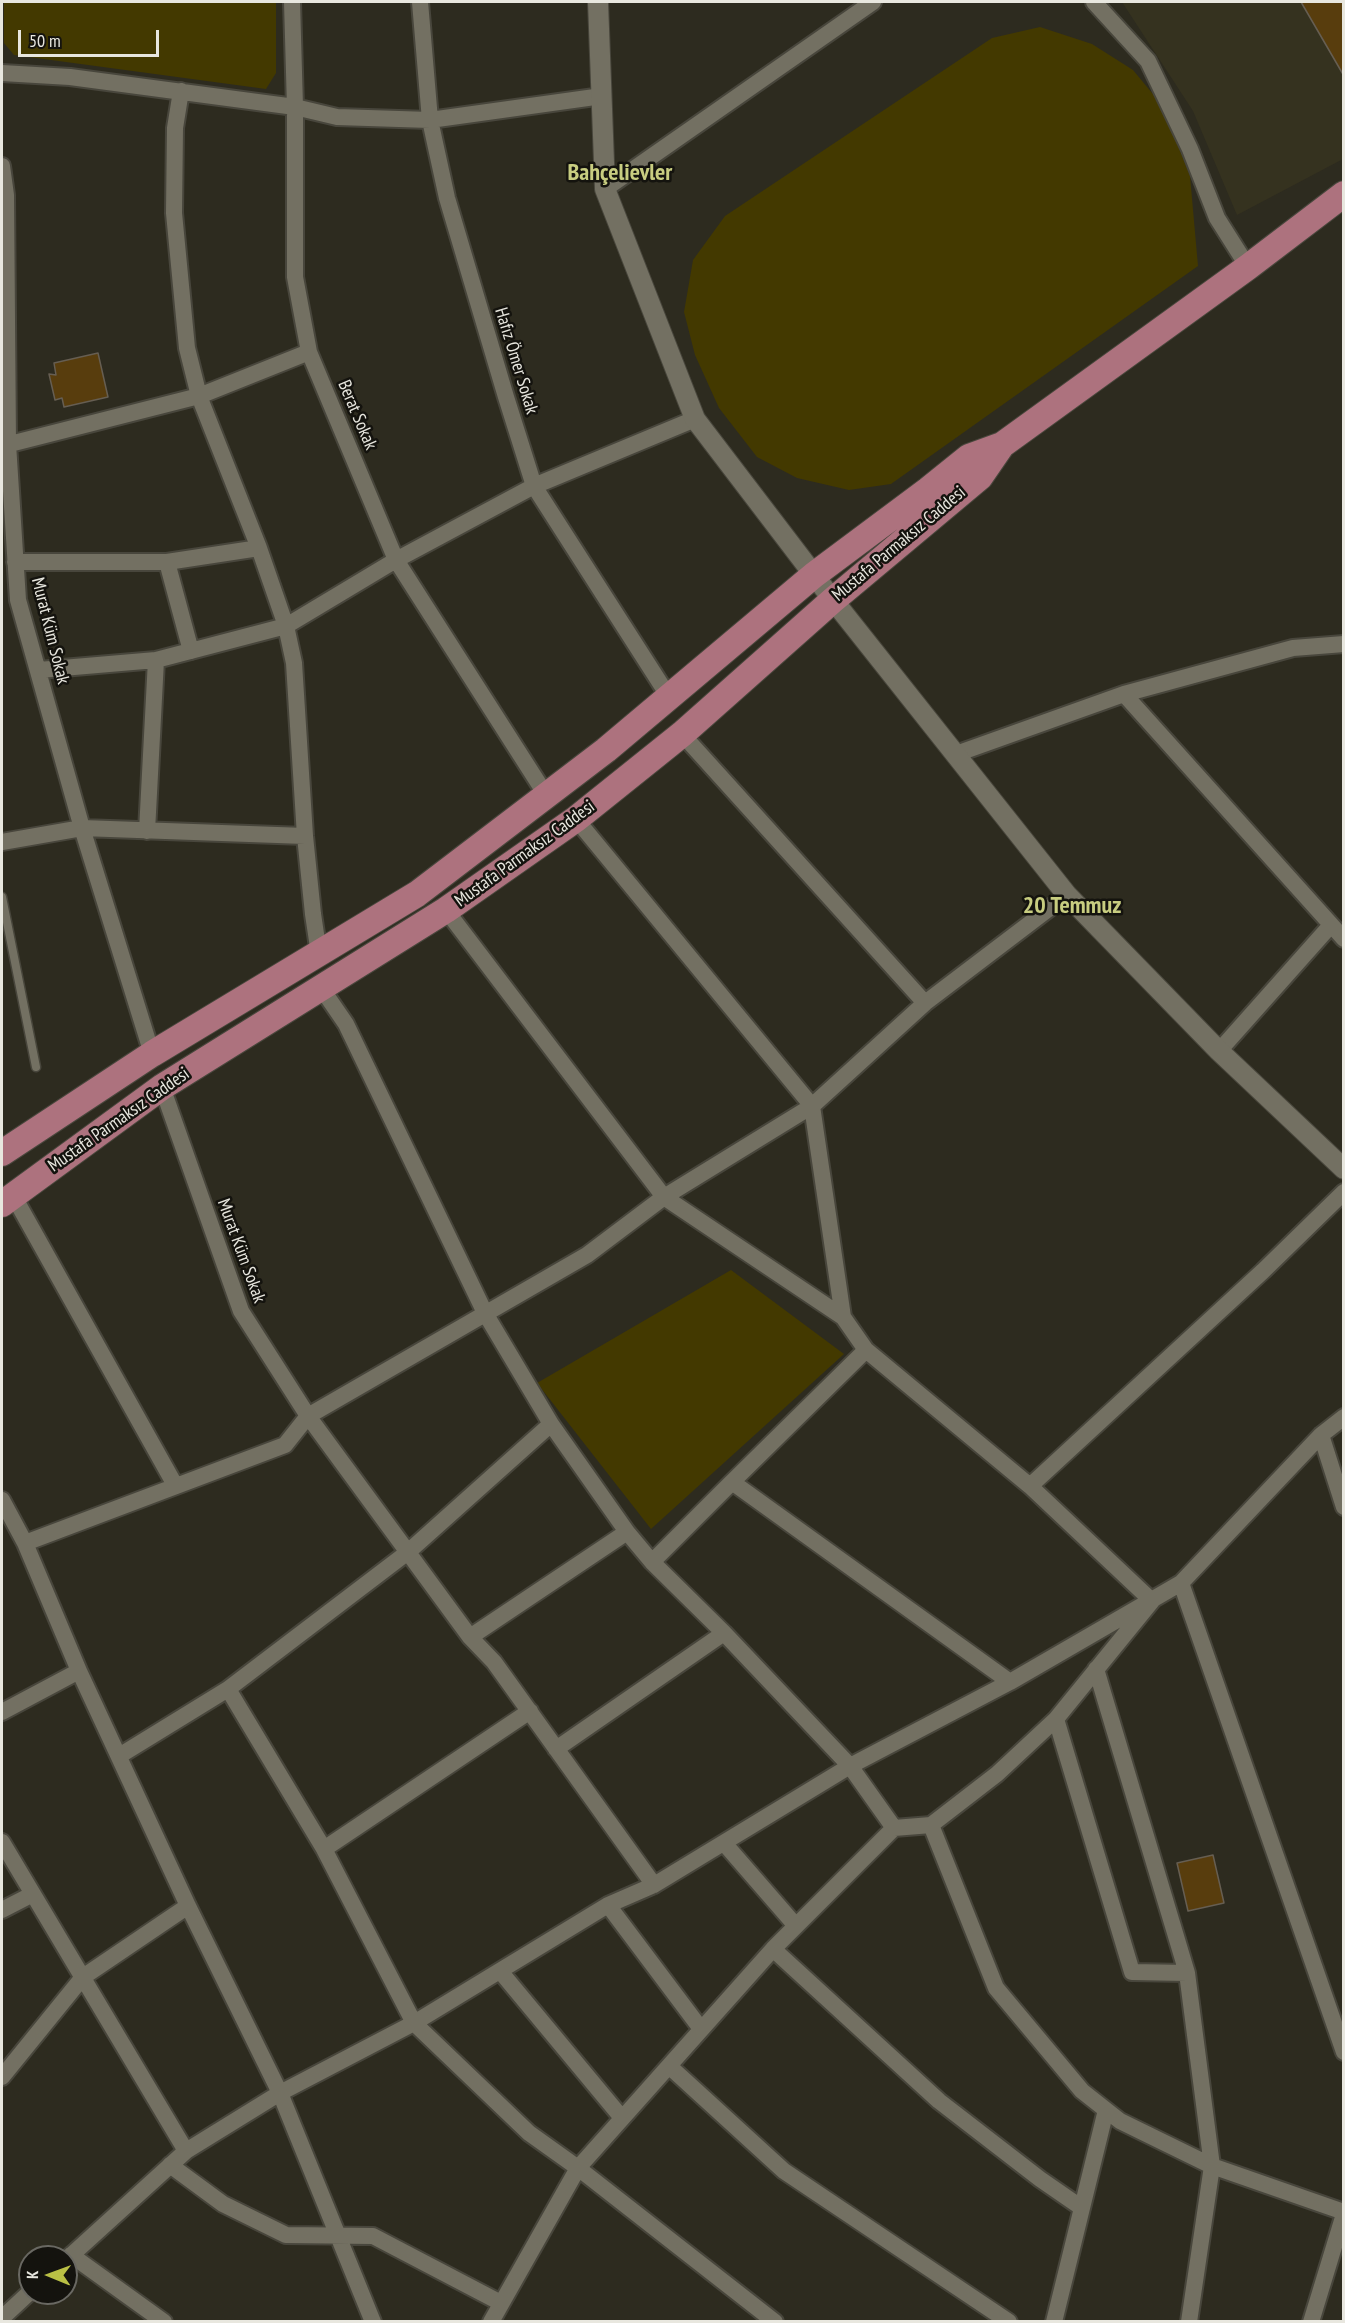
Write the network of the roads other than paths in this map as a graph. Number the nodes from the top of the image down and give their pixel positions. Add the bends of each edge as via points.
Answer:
1 (292, 2) edge
2 (420, 2) edge
3 (598, 2) edge
4 (873, 2) edge
5 (1094, 2) edge
6 (2, 74) edge
7 (181, 92) junction
8 (602, 96) junction
9 (296, 107) junction
10 (430, 120) junction
11 (2, 166) edge
12 (604, 189) junction
13 (1344, 194) edge
14 (1248, 267) junction
15 (309, 352) junction
16 (198, 396) junction
17 (696, 420) junction
18 (5, 445) edge
19 (1002, 445) junction
20 (534, 486) junction
21 (259, 548) junction
22 (396, 560) junction
23 (15, 562) junction
24 (167, 562) junction
25 (814, 574) junction
26 (10, 600) edge
27 (833, 600) junction
28 (286, 626) junction
29 (1344, 644) edge
30 (191, 651) junction
31 (156, 660) junction
32 (39, 670) junction
33 (1124, 694) junction
34 (669, 697) junction
35 (682, 734) junction
36 (956, 754) junction
37 (546, 795) junction
38 (576, 819) junction
39 (81, 828) junction
40 (147, 831) junction
41 (305, 836) junction
42 (2, 842) edge
43 (1067, 895) junction
44 (2, 897) edge
45 (446, 910) junction
46 (1331, 925) junction
47 (1344, 939) edge
48 (319, 954) junction
49 (322, 989) junction
50 (925, 1003) junction
51 (1219, 1051) junction
52 (152, 1054) junction
53 (36, 1067) dead end
54 (162, 1087) junction
55 (812, 1106) junction
56 (2, 1153) edge
57 (1344, 1169) edge
58 (1344, 1192) edge
59 (664, 1197) junction
60 (7, 1200) edge
61 (485, 1313) junction
62 (843, 1317) junction
63 (866, 1350) junction
64 (308, 1416) junction
65 (1344, 1417) edge
66 (550, 1424) junction
67 (1321, 1435) junction
68 (732, 1482) junction
69 (176, 1485) junction
70 (1030, 1486) junction
71 (2, 1500) edge
72 (1344, 1507) edge
73 (627, 1532) junction
74 (25, 1543) junction
75 (408, 1552) junction
76 (652, 1562) junction
77 (1181, 1583) junction
78 (1152, 1600) junction
79 (724, 1633) junction
80 (470, 1637) junction
81 (1096, 1669) junction
82 (79, 1671) junction
83 (1010, 1682) junction
84 (228, 1689) junction
85 (530, 1711) junction
86 (2, 1712) edge
87 (1056, 1719) junction
88 (556, 1749) junction
89 (119, 1756) junction
90 (850, 1766) junction
91 (931, 1825) junction
92 (894, 1828) junction
93 (2, 1842) edge
94 (724, 1843) junction
95 (324, 1849) junction
96 (654, 1886) junction
97 (33, 1894) junction
98 (608, 1905) junction
99 (188, 1906) junction
100 (2, 1910) edge
101 (796, 1926) junction
102 (773, 1949) junction
103 (500, 1971) junction
104 (1187, 1972) junction
105 (83, 1977) junction
106 (414, 2023) junction
107 (701, 2030) junction
108 (1344, 2052) edge
109 (669, 2066) junction
110 (3, 2071) edge
111 (280, 2093) junction
112 (1106, 2110) junction
113 (622, 2118) junction
114 (186, 2151) junction
115 (170, 2166) junction
116 (1212, 2166) junction
117 (578, 2168) junction
118 (1082, 2208) junction
119 (1344, 2213) edge
120 (338, 2235) junction
121 (78, 2249) edge
122 (78, 2263) edge
123 (18, 2303) edge
124 (501, 2303) junction
125 (2, 2318) edge
126 (164, 2322) edge
127 (373, 2322) edge
128 (491, 2322) edge
129 (775, 2322) edge
130 (1009, 2322) edge
131 (1054, 2322) edge
132 (1189, 2322) edge
133 (1311, 2322) edge

1 - 9 street, Berat Sokak
2 - 10 street, Hafız Ömer Sokak
3 - 8 street
4 - 12 street
5 - 14 street via 1148,61 1190,148 1217,218
6 - 7 street via 70,77
7 - 9 street
7 - 16 street via 175,128 174,213 187,348
8 - 10 street
8 - 12 street
9 - 10 street via 337,117
9 - 15 street, Berat Sokak via 295,277
10 - 20 street, Hafız Ömer Sokak via 447,198
11 - 18 street, Murat Küm Sokak via 6,195
12 - 17 street
13 - 14 main road, Mustafa Parmaksız Caddesi
14 - 19 main road, Mustafa Parmaksız Caddesi
15 - 16 street
15 - 22 street, Berat Sokak
16 - 18 street
16 - 21 street
17 - 20 street
17 - 25 street
18 - 23 street, Murat Küm Sokak
19 - 25 main road, Mustafa Parmaksız Caddesi via 969,457
19 - 27 main road, Mustafa Parmaksız Caddesi via 980,477
20 - 22 street
20 - 34 street, Hafız Ömer Sokak
21 - 24 street
21 - 28 street
22 - 28 street
22 - 37 street, Berat Sokak
23 - 24 street
23 - 26 street, Murat Küm Sokak
24 - 30 street
25 - 27 street
25 - 34 main road, Mustafa Parmaksız Caddesi
26 - 32 street, Murat Küm Sokak
27 - 35 main road, Mustafa Parmaksız Caddesi
27 - 36 street
28 - 30 street
28 - 41 street via 294,663
29 - 33 street via 1293,648
30 - 31 street
31 - 32 street
31 - 40 street
32 - 39 street, Murat Küm Sokak
33 - 36 street
33 - 46 street
34 - 37 main road, Mustafa Parmaksız Caddesi
35 - 38 main road, Mustafa Parmaksız Caddesi
35 - 50 street
36 - 43 street
37 - 48 main road, Mustafa Parmaksız Caddesi via 417,894
38 - 45 main road, Mustafa Parmaksız Caddesi
38 - 55 street
39 - 40 street
39 - 42 street
39 - 52 street, Murat Küm Sokak
40 - 41 street
41 - 48 street
43 - 50 street
43 - 51 street
44 - 53 lane
45 - 49 main road, Mustafa Parmaksız Caddesi
45 - 59 street
46 - 47 street
46 - 51 street
48 - 52 main road, Mustafa Parmaksız Caddesi
49 - 54 main road, Mustafa Parmaksız Caddesi
49 - 61 street via 346,1024
50 - 55 street
51 - 57 street
52 - 56 main road, Mustafa Parmaksız Caddesi
54 - 60 main road, Mustafa Parmaksız Caddesi
54 - 64 street, Murat Küm Sokak via 241,1311
55 - 59 street
55 - 62 street
58 - 70 street
59 - 61 street via 586,1255
59 - 62 street
60 - 69 street
61 - 64 street
61 - 66 street
62 - 63 street
63 - 68 street
63 - 70 street
64 - 69 street via 285,1445
64 - 75 street, Murat Küm Sokak
65 - 67 street
66 - 73 street
66 - 75 street
67 - 72 street
67 - 77 street
68 - 76 street
68 - 83 street
69 - 74 street
70 - 78 street
71 - 74 street
73 - 76 street
73 - 80 street
74 - 82 street
75 - 80 street, Murat Küm Sokak
75 - 84 street
76 - 79 street
77 - 78 street
77 - 108 street
78 - 81 street
78 - 83 street
79 - 88 street
79 - 90 street
80 - 85 street, Murat Küm Sokak
81 - 87 street
81 - 104 street
82 - 86 street
82 - 89 street
83 - 90 street
84 - 89 street
84 - 95 street
85 - 88 street, Murat Küm Sokak
85 - 95 street
87 - 91 street via 998,1774
87 - 104 street via 1132,1972
88 - 96 street, Murat Küm Sokak
89 - 99 street
90 - 92 street
90 - 94 street
91 - 92 street
91 - 112 street via 996,1988 1082,2091
92 - 101 street
93 - 97 street
94 - 96 street
94 - 101 street
95 - 106 street
96 - 98 street
97 - 100 street
97 - 105 street
98 - 103 street
98 - 107 street
99 - 105 street
99 - 111 street
101 - 102 street
102 - 107 street
102 - 118 street via 939,2101
103 - 106 street
103 - 113 street
104 - 116 street
105 - 110 street
105 - 114 street
106 - 111 street
106 - 117 street via 529,2133
107 - 109 street
109 - 113 street
109 - 130 street via 783,2171
111 - 114 street
111 - 120 street
112 - 116 street via 1120,2121
112 - 118 street
113 - 117 street
114 - 115 street
115 - 120 street via 223,2204 286,2235
115 - 121 street
116 - 119 street
116 - 132 street
117 - 124 street
117 - 129 street
118 - 131 street
119 - 133 street
120 - 124 street via 373,2236
120 - 127 street
122 - 126 street
123 - 125 street
124 - 128 street

